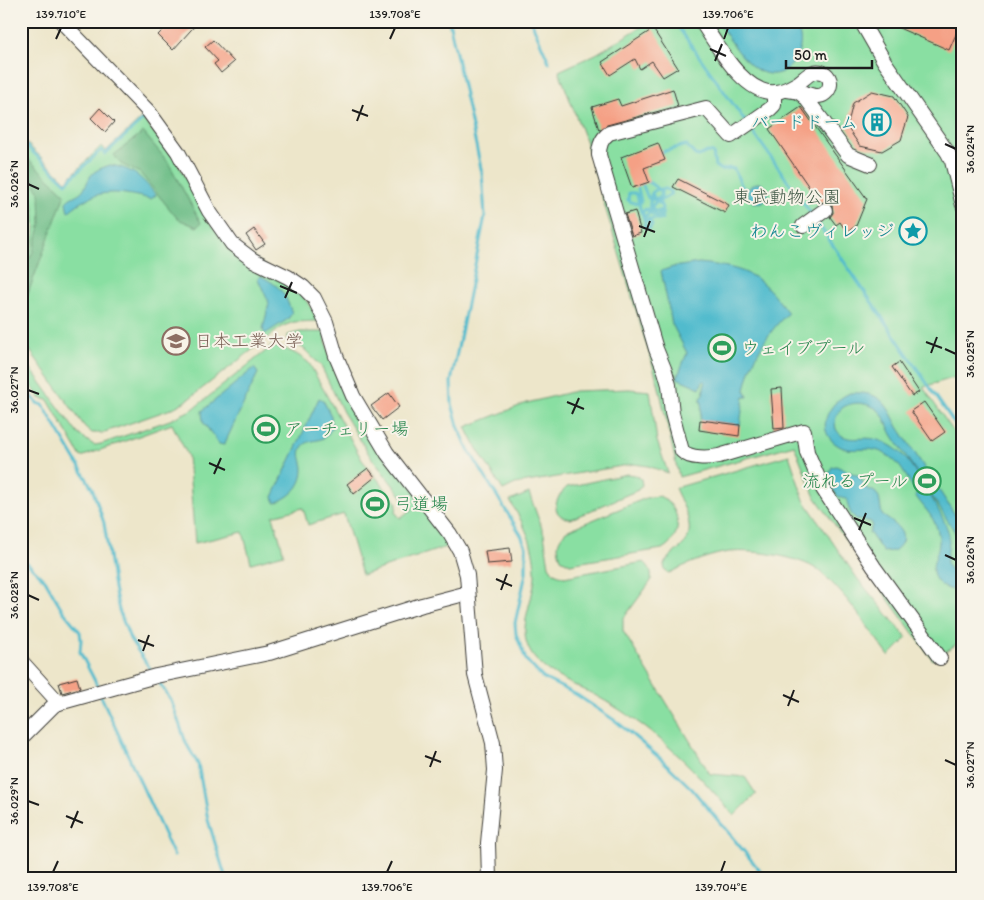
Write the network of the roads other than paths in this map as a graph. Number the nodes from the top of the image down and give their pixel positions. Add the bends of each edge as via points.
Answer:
1 (61, 21) edge
2 (701, 21) edge
3 (861, 21) edge
4 (785, 91) junction
5 (824, 94) junction
6 (816, 112) junction
7 (870, 164) dead end
8 (963, 205) edge
9 (825, 210) dead end
10 (803, 226) dead end
11 (468, 593) junction
12 (940, 658) dead end
13 (21, 661) edge
14 (59, 703) junction
15 (21, 738) edge
16 (489, 879) edge

1 - 11 street via 149,112 178,152 209,211 232,244 253,260 288,277 314,298 353,396 388,453 460,551
2 - 4 street via 737,73 751,85 763,91
3 - 8 street via 884,62 948,153
4 - 5 street via 818,97
4 - 5 street via 814,71 829,77 831,83
4 - 6 street via 805,96
4 - 12 street via 774,104 732,136 706,108 609,134 599,146 599,155 665,372 682,451 686,455 709,458 804,431 807,452 823,490
5 - 6 street via 814,103
6 - 7 street via 848,155
9 - 10 street
11 - 14 street via 269,653 156,676
11 - 16 street via 475,675 493,743
13 - 14 street
14 - 15 street

